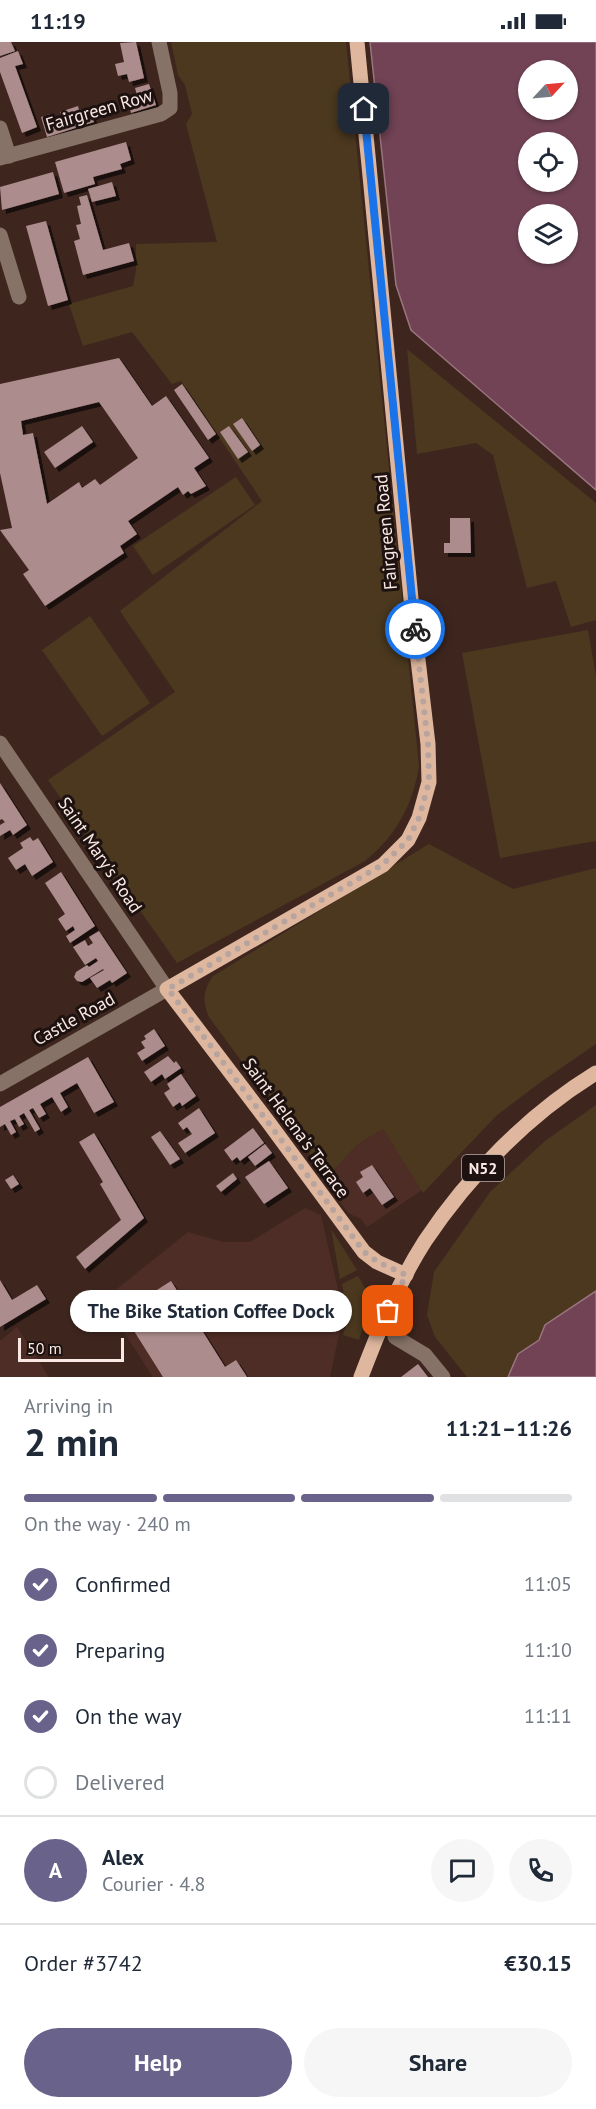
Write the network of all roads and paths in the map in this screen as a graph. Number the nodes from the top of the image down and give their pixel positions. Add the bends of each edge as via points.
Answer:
1 (159, 42) edge
2 (357, 42) edge
3 (0, 128) edge
4 (5, 157) edge
5 (0, 235) edge
6 (20, 297) dead end
7 (0, 743) edge
8 (168, 989) junction
9 (596, 1072) edge
10 (0, 1084) edge
11 (406, 1275) junction
12 (395, 1337) dead end
13 (361, 1377) edge
14 (443, 1377) edge

1 - 4 street, Fairgreen Row via 170,108 161,114
2 - 8 main road, Fairgreen Road via 429,782 408,840 382,865
3 - 4 street
5 - 6 street
7 - 8 street, Saint Mary's Road
8 - 10 street, Castle Road
8 - 11 main road, Saint Helena's Terrace via 364,1252
9 - 11 main road, N52 via 561,1096 484,1167 446,1212
11 - 13 main road, N52 via 378,1331
12 - 14 street via 428,1358

